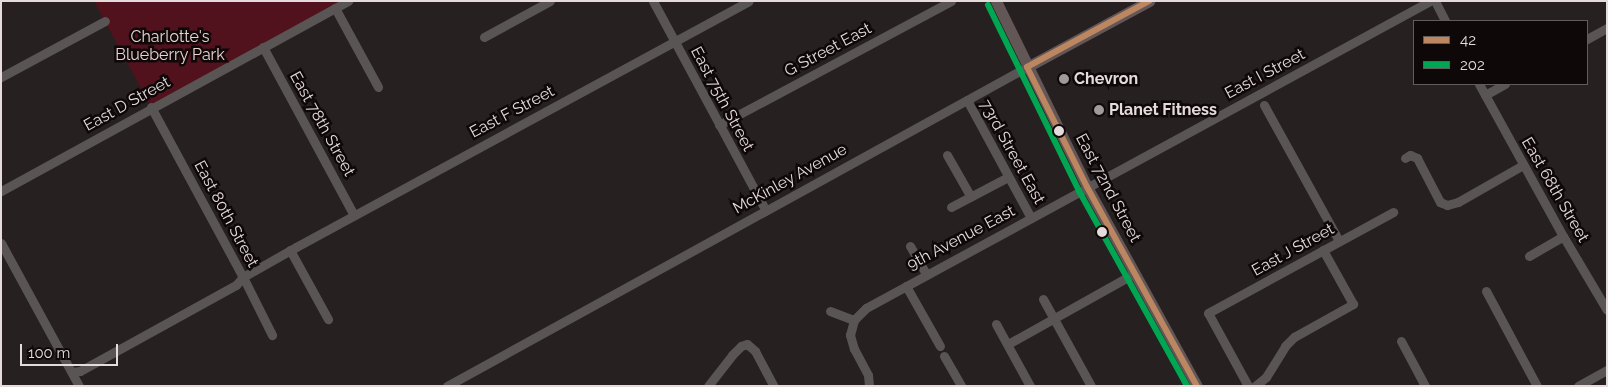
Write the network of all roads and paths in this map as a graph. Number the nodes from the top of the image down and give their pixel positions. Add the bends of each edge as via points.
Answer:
1 (348, 1) edge
2 (550, 1) edge
3 (653, 1) edge
4 (749, 1) edge
5 (951, 1) edge
6 (996, 1) edge
7 (1148, 1) edge
8 (1430, 1) edge
9 (1435, 1) edge
10 (335, 8) junction
11 (1444, 20) edge
12 (104, 21) dead end
13 (1607, 28) edge
14 (484, 37) dead end
15 (1588, 38) edge
16 (674, 42) junction
17 (263, 47) junction
18 (1027, 67) junction
19 (1, 77) edge
20 (1480, 85) edge
21 (1503, 85) edge
22 (378, 87) dead end
23 (1485, 95) junction
24 (967, 100) junction
25 (1264, 106) dead end
26 (151, 108) junction
27 (720, 125) junction
28 (947, 155) dead end
29 (1405, 158) dead end
30 (1523, 164) junction
31 (1008, 177) junction
32 (1087, 187) junction
33 (1, 191) edge
34 (971, 197) junction
35 (951, 207) dead end
36 (766, 210) junction
37 (1393, 212) dead end
38 (354, 215) junction
39 (1031, 218) junction
40 (1563, 236) junction
41 (1339, 241) junction
42 (1, 242) edge
43 (910, 246) dead end
44 (290, 250) junction
45 (1324, 250) junction
46 (1529, 256) dead end
47 (1135, 273) junction
48 (926, 274) junction
49 (243, 276) junction
50 (906, 286) junction
51 (1486, 292) dead end
52 (1043, 298) dead end
53 (1607, 310) edge
54 (830, 311) dead end
55 (1054, 318) junction
56 (328, 319) dead end
57 (854, 320) junction
58 (996, 324) dead end
59 (272, 335) dead end
60 (1401, 341) dead end
61 (1008, 344) junction
62 (940, 346) dead end
63 (944, 356) dead end
64 (1607, 370) edge
65 (72, 372) junction
66 (79, 386) edge
67 (447, 386) edge
68 (708, 386) edge
69 (774, 386) edge
70 (870, 386) edge
71 (961, 386) edge
72 (1030, 386) edge
73 (1091, 386) edge
74 (1197, 386) edge
75 (1248, 386) edge
76 (1255, 386) edge
77 (1425, 386) edge
78 (1537, 386) edge
79 (1578, 386) edge

1 - 10 street, East D Street
2 - 14 street
3 - 16 street, East 75th Street
4 - 16 street, East F Street
5 - 27 street, G Street East
6 - 18 main road, East 72nd Street
7 - 18 main road, McKinley Avenue
8 - 32 street, East I Street
9 - 11 street
10 - 17 street, East D Street
10 - 22 street
12 - 19 street
13 - 15 street
16 - 27 street, East 75th Street
16 - 38 street, East F Street
17 - 26 street, East D Street
17 - 38 street, East 78th Street
18 - 24 street, McKinley Avenue
18 - 32 main road, East 72nd Street
20 - 23 street, East 68th Street
21 - 23 street
23 - 30 street, East 68th Street
24 - 31 street, 73rd Street East
24 - 36 street, McKinley Avenue
25 - 41 street
26 - 33 street, East D Street
26 - 49 street, East 80th Street
27 - 36 street, East 75th Street
28 - 34 street
29 - 30 street via 1410,155 1417,158 1440,202 1447,205 1458,202
30 - 40 street, East 68th Street
31 - 34 street
31 - 39 street, 73rd Street East
32 - 39 street, 9th Avenue East
32 - 47 main road, East 72nd Street
34 - 35 street
36 - 67 street, McKinley Avenue
37 - 41 street, East J Street
38 - 44 street, East F Street
39 - 48 street, 9th Avenue East
40 - 46 street
40 - 53 street, East 68th Street
41 - 45 street, East J Street
42 - 65 street
43 - 48 street
44 - 49 street, East F Street
44 - 56 street
45 - 75 street, East J Street via 1208,313
45 - 76 street via 1354,304 1294,337
47 - 55 street
47 - 74 main road, East 72nd Street
48 - 50 street, 9th Avenue East
49 - 59 street, East 80th Street
49 - 65 street, East F Street via 236,285 80,371
50 - 57 street, 9th Avenue East via 866,308
50 - 62 street
51 - 78 street
52 - 55 street
54 - 57 street
55 - 61 street
55 - 73 street
57 - 70 street via 851,342 868,375
58 - 61 street
60 - 77 street
61 - 72 street
63 - 71 street
64 - 79 street
65 - 66 street
68 - 69 street via 732,354 747,344 755,351

